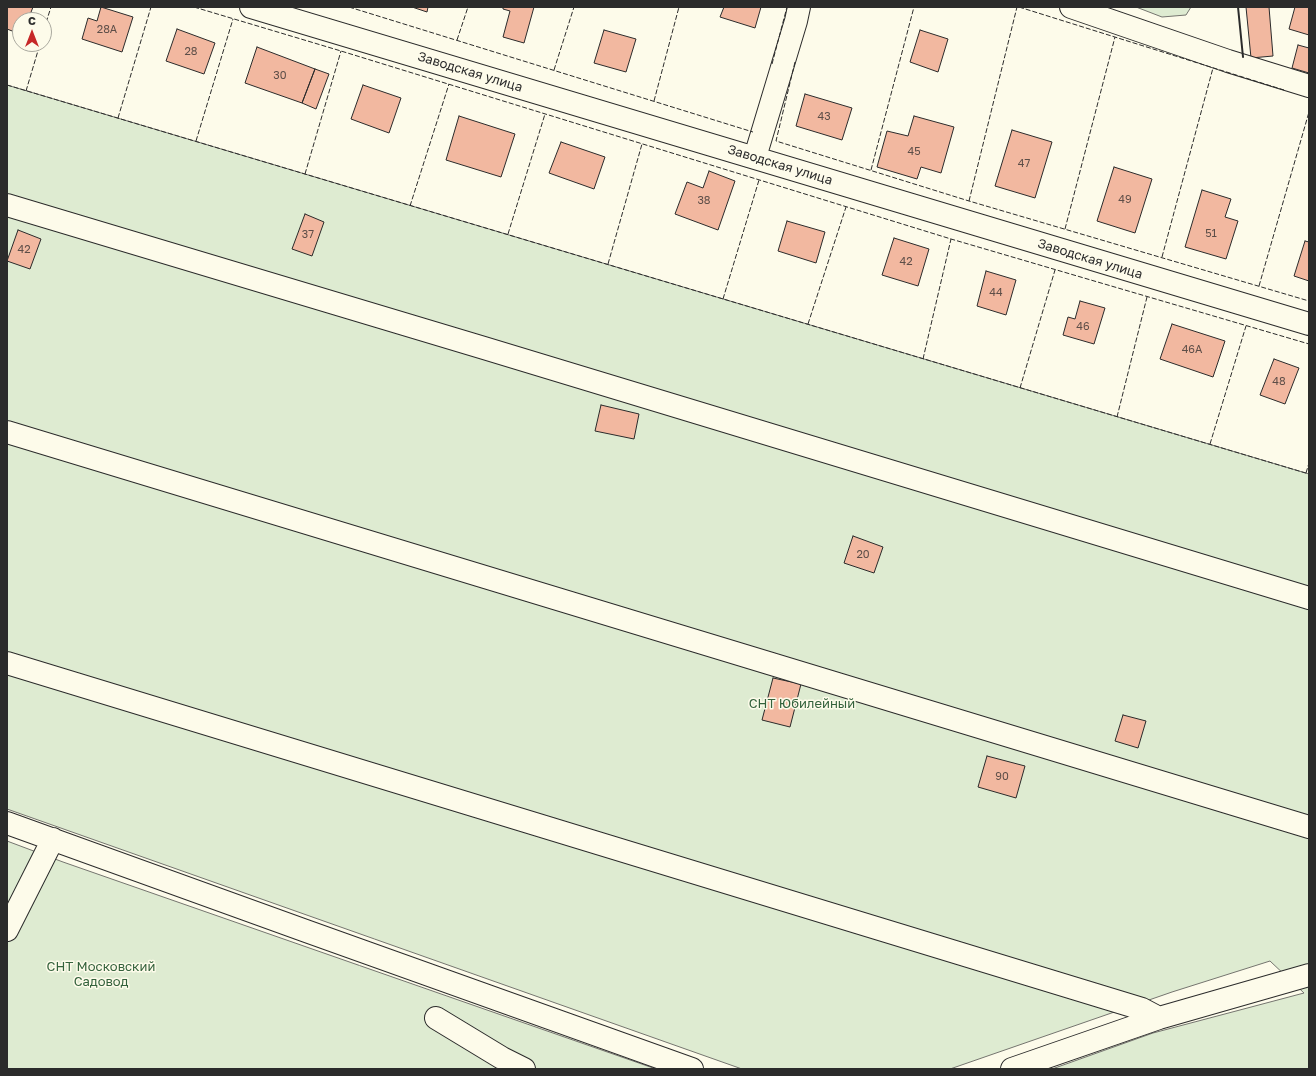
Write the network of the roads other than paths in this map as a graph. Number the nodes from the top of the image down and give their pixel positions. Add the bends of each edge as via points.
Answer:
1 (251, 7) edge
2 (799, 7) edge
3 (1071, 7) edge
4 (1309, 86) edge
5 (755, 157) junction
6 (7, 205) edge
7 (1309, 324) edge
8 (7, 432) edge
9 (1309, 598) edge
10 (7, 663) edge
11 (7, 822) edge
12 (1309, 827) edge
13 (53, 839) junction
14 (7, 930) edge
15 (1309, 975) edge
16 (436, 1018) dead end
17 (1159, 1018) junction
18 (524, 1069) edge
19 (692, 1069) edge
20 (1012, 1069) edge

1 - 5 street, Заводская улица
2 - 5 street
3 - 4 street
5 - 7 street, Заводская улица
6 - 9 street
8 - 12 street
10 - 17 street via 1135,1006
11 - 13 street
13 - 14 street
13 - 19 street
15 - 17 street
16 - 18 street
17 - 20 street

